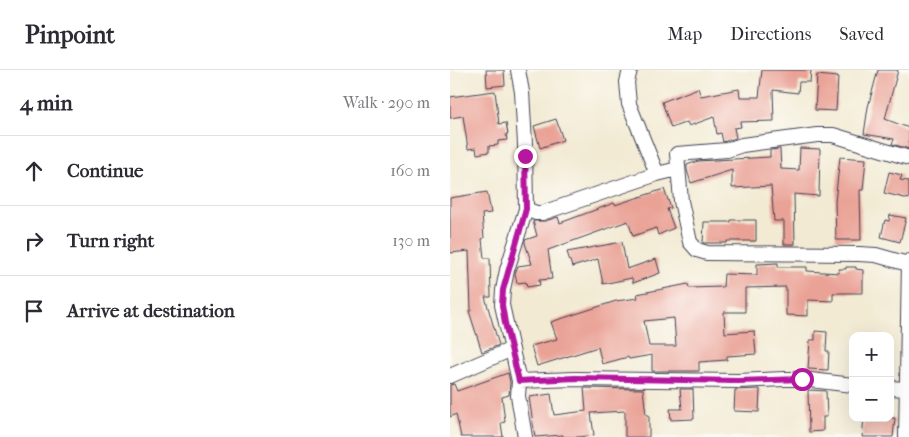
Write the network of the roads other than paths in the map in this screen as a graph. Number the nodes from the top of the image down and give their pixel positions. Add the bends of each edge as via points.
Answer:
1 (518, 70) edge
2 (630, 70) edge
3 (909, 158) edge
4 (678, 169) junction
5 (657, 174) junction
6 (526, 209) junction
7 (909, 262) edge
8 (908, 345) edge
9 (512, 349) junction
10 (450, 376) edge
11 (519, 381) junction
12 (849, 385) edge
13 (894, 388) edge
14 (906, 389) junction
15 (525, 437) edge
16 (906, 437) edge

1 - 6 street via 522,92
2 - 5 street via 627,82 630,104
3 - 4 street via 833,135 817,135 726,150 677,154
4 - 5 street
4 - 7 street via 690,242 697,250 707,253 860,254
5 - 6 street via 542,213
6 - 9 street via 503,290 502,305
7 - 8 street
8 - 14 street
9 - 10 street
9 - 11 street
11 - 12 street via 575,378 802,379
11 - 15 street via 518,396
13 - 14 street
14 - 16 street

